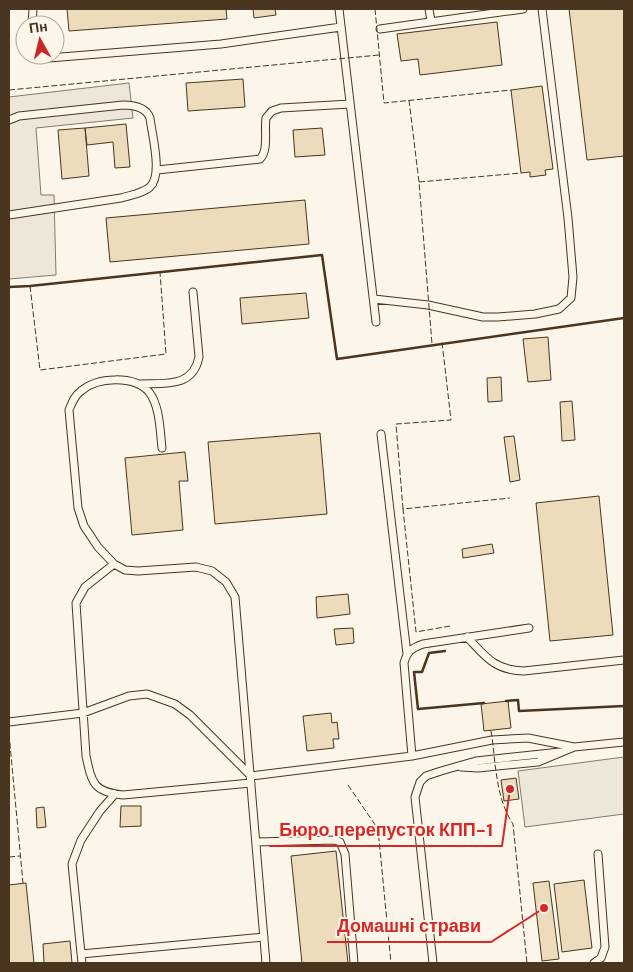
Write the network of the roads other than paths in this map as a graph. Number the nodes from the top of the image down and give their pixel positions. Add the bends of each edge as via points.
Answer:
1 (339, 9) edge
2 (430, 9) edge
3 (523, 9) edge
4 (542, 9) edge
5 (431, 21) junction
6 (341, 26) junction
7 (380, 29) dead end
8 (65, 57) edge
9 (350, 104) junction
10 (9, 120) edge
11 (157, 170) junction
12 (9, 215) edge
13 (194, 292) dead end
14 (374, 299) junction
15 (376, 322) dead end
16 (140, 384) junction
17 (381, 434) dead end
18 (162, 448) dead end
19 (114, 564) junction
20 (529, 628) dead end
21 (467, 637) junction
22 (407, 654) junction
23 (624, 660) edge
24 (83, 713) junction
25 (9, 722) edge
26 (624, 742) edge
27 (574, 747) junction
28 (412, 756) junction
29 (251, 780) junction
30 (115, 794) junction
31 (256, 842) junction
32 (598, 854) dead end
33 (264, 937) junction
34 (81, 954) junction
35 (82, 963) edge
36 (266, 963) edge
37 (354, 963) edge
38 (433, 963) edge
39 (594, 963) edge

1 - 6 lane
2 - 5 lane
3 - 5 lane
4 - 14 lane via 568,218 573,277 570,298 563,306 551,311 498,317
5 - 7 lane
6 - 8 lane via 220,44
6 - 9 lane
9 - 11 lane via 272,111 266,118 265,150 260,159
9 - 14 lane
10 - 11 lane via 19,116 134,105 143,109 150,118
11 - 12 lane via 154,183 138,193
13 - 16 lane via 197,367 183,380 172,384
14 - 15 lane
16 - 18 lane via 155,403
16 - 19 lane via 115,381 93,384 81,390 69,410 78,508 91,538
17 - 22 lane
19 - 24 lane via 80,594 76,603
19 - 29 lane via 125,570 138,571 196,567 212,571 226,582 235,597
20 - 21 lane
21 - 22 lane via 423,644
21 - 23 lane via 490,660 510,671
22 - 28 lane via 404,663
24 - 25 lane
24 - 29 lane via 129,696 147,694 162,698 190,715
24 - 30 lane via 90,774 97,787
26 - 27 lane
27 - 28 lane via 528,738 492,740
27 - 38 lane via 560,752 476,761 426,776 420,782 415,797
28 - 29 lane
29 - 30 lane
29 - 31 lane
30 - 34 lane via 81,840 72,864
31 - 33 lane
31 - 37 lane via 340,842 345,854
32 - 39 lane via 605,947 601,958
33 - 34 lane
33 - 36 lane
34 - 35 lane

